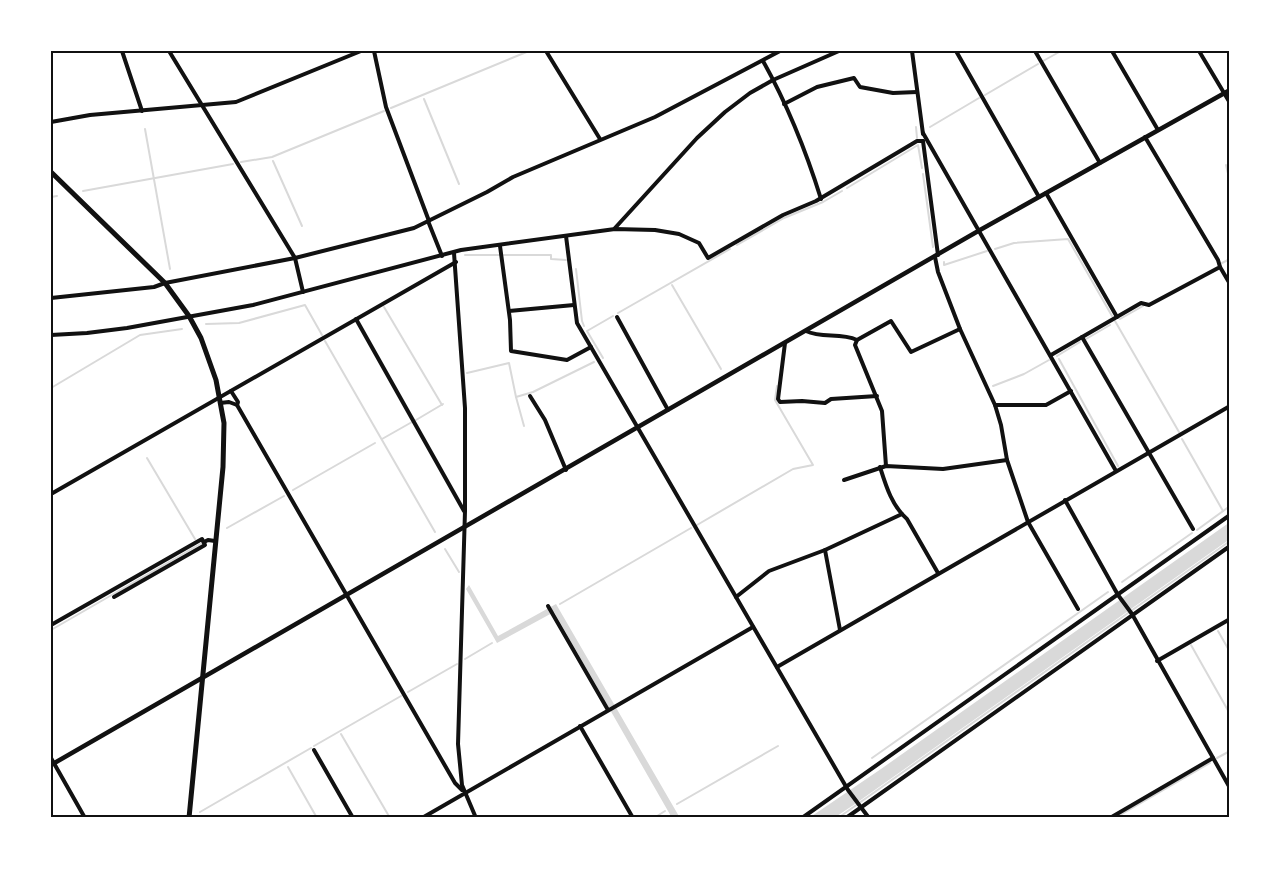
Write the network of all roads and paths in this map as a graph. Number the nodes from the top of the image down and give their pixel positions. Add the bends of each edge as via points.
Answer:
1 (122, 51) edge
2 (169, 51) edge
3 (361, 51) edge
4 (374, 51) edge
5 (546, 51) edge
6 (780, 51) edge
7 (839, 51) edge
8 (912, 51) edge
9 (956, 51) edge
10 (1035, 51) edge
11 (1112, 51) edge
12 (1199, 51) edge
13 (763, 61) junction
14 (773, 80) junction
15 (1230, 90) edge
16 (917, 92) junction
17 (1223, 93) junction
18 (1230, 103) edge
19 (784, 104) junction
20 (202, 105) junction
21 (142, 111) junction
22 (51, 122) edge
23 (1158, 130) junction
24 (922, 133) junction
25 (1145, 137) junction
26 (600, 139) junction
27 (923, 141) junction
28 (1100, 163) junction
29 (51, 172) edge
30 (1046, 193) junction
31 (1039, 197) junction
32 (821, 199) junction
33 (429, 221) junction
34 (615, 229) junction
35 (980, 230) junction
36 (566, 236) junction
37 (500, 246) junction
38 (454, 253) junction
39 (442, 256) junction
40 (936, 256) junction
41 (295, 258) junction
42 (456, 262) junction
43 (1220, 267) junction
44 (165, 283) junction
45 (1230, 284) edge
46 (303, 292) junction
47 (51, 298) edge
48 (574, 305) junction
49 (509, 311) junction
50 (189, 316) junction
51 (617, 317) dead end
52 (1117, 317) junction
53 (356, 319) junction
54 (960, 329) junction
55 (806, 331) junction
56 (51, 335) edge
57 (1082, 337) junction
58 (858, 340) junction
59 (785, 343) junction
60 (591, 347) junction
61 (1051, 356) junction
62 (231, 391) junction
63 (1071, 391) junction
64 (530, 396) dead end
65 (877, 396) junction
66 (220, 400) junction
67 (237, 405) junction
68 (995, 405) junction
69 (1230, 406) edge
70 (669, 410) junction
71 (638, 428) junction
72 (1148, 453) junction
73 (1007, 460) junction
74 (886, 466) junction
75 (880, 467) junction
76 (566, 470) junction
77 (1116, 471) junction
78 (844, 480) dead end
79 (51, 494) edge
80 (1065, 500) junction
81 (465, 511) junction
82 (902, 514) junction
83 (1230, 515) edge
84 (1028, 522) junction
85 (465, 528) junction
86 (1193, 529) dead end
87 (215, 541) junction
88 (204, 542) junction
89 (1230, 546) edge
90 (825, 550) junction
91 (938, 573) junction
92 (347, 595) junction
93 (1118, 595) junction
94 (114, 597) dead end
95 (736, 597) junction
96 (548, 606) dead end
97 (1078, 609) dead end
98 (1132, 615) junction
99 (1230, 619) edge
100 (51, 625) edge
101 (753, 627) junction
102 (840, 630) junction
103 (1157, 660) junction
104 (777, 667) junction
105 (201, 679) junction
106 (609, 710) junction
107 (580, 726) junction
108 (314, 750) dead end
109 (1213, 758) junction
110 (52, 762) edge
111 (1230, 788) edge
112 (847, 789) junction
113 (465, 793) junction
114 (859, 807) junction
115 (86, 818) edge
116 (189, 818) edge
117 (353, 818) edge
118 (422, 818) edge
119 (476, 818) edge
120 (633, 818) edge
121 (802, 818) edge
122 (846, 818) edge
123 (869, 818) edge
124 (1110, 818) edge

1 - 21 street
2 - 20 street
3 - 20 street via 236,102
4 - 33 street via 386,107
5 - 26 street
6 - 13 street
7 - 14 street
8 - 16 street
9 - 31 street
10 - 28 street
11 - 23 street
12 - 17 street
13 - 14 street
13 - 26 street via 656,117
14 - 19 street
14 - 34 street via 725,112 697,138
15 - 17 street
16 - 19 street via 893,93 860,87 854,78 817,87
16 - 24 street
17 - 18 street
17 - 23 street
19 - 32 street
20 - 21 street
20 - 41 street
21 - 22 street
23 - 25 street
24 - 27 street
24 - 35 street
25 - 28 street
25 - 43 street
26 - 33 street via 513,177
27 - 32 street
27 - 40 street
28 - 30 street
29 - 44 main road
30 - 31 street
30 - 52 street
31 - 35 street
32 - 34 street via 783,215 708,258 699,243 679,234
33 - 39 street
33 - 41 street
34 - 36 street
35 - 40 street
35 - 61 street
36 - 37 street
36 - 48 street
37 - 38 street
37 - 49 street
38 - 39 street
38 - 42 street
39 - 46 street
40 - 54 street via 938,272
40 - 55 street
41 - 44 street
41 - 46 street
42 - 53 street
42 - 81 street via 465,408
43 - 45 street
43 - 52 street via 1149,305 1141,303
44 - 47 street
44 - 50 main road
46 - 50 street
48 - 49 street
48 - 60 street via 577,323
49 - 60 street via 510,351 567,360
50 - 56 street
50 - 66 main road via 210,361
51 - 70 street
52 - 57 street
53 - 62 street
53 - 81 street
54 - 58 street via 911,352 891,321
54 - 68 street
55 - 58 street
55 - 59 street
57 - 61 street
57 - 72 street
58 - 65 street via 855,345
59 - 65 street via 780,402 825,404 831,399
59 - 70 street
60 - 71 street
61 - 63 street
62 - 66 street
62 - 67 street
63 - 68 street via 1046,405
63 - 77 street
64 - 76 street
65 - 74 street via 882,411
66 - 67 street
66 - 79 street
66 - 87 main road via 223,467
67 - 92 street
68 - 73 street
69 - 72 street
70 - 71 street
71 - 76 street
71 - 95 street
72 - 77 street
72 - 86 street
73 - 74 street via 943,469
73 - 84 street
74 - 75 street
75 - 78 street
75 - 82 street via 887,490
76 - 85 street
77 - 80 street
80 - 84 street
80 - 93 street
81 - 85 street
82 - 90 street
82 - 91 street
83 - 93 street
84 - 91 street
84 - 97 street
85 - 92 street
85 - 113 street via 458,744
87 - 88 street
87 - 105 main road
88 - 94 street via 205,545
88 - 100 street
89 - 98 street
90 - 95 street via 769,571
90 - 102 street
91 - 102 street
92 - 105 street
92 - 113 street via 455,783
93 - 98 street
93 - 112 street
95 - 101 street
96 - 106 street
98 - 103 street
98 - 114 street
99 - 103 street
101 - 104 street
101 - 106 street
102 - 104 street
103 - 109 street
104 - 112 street
105 - 110 street
105 - 116 main road
106 - 107 street
107 - 113 street
107 - 120 street
108 - 117 street
109 - 111 street
109 - 124 street
110 - 115 street
112 - 114 street
112 - 121 street
113 - 118 street
113 - 119 street
114 - 122 street
114 - 123 street

